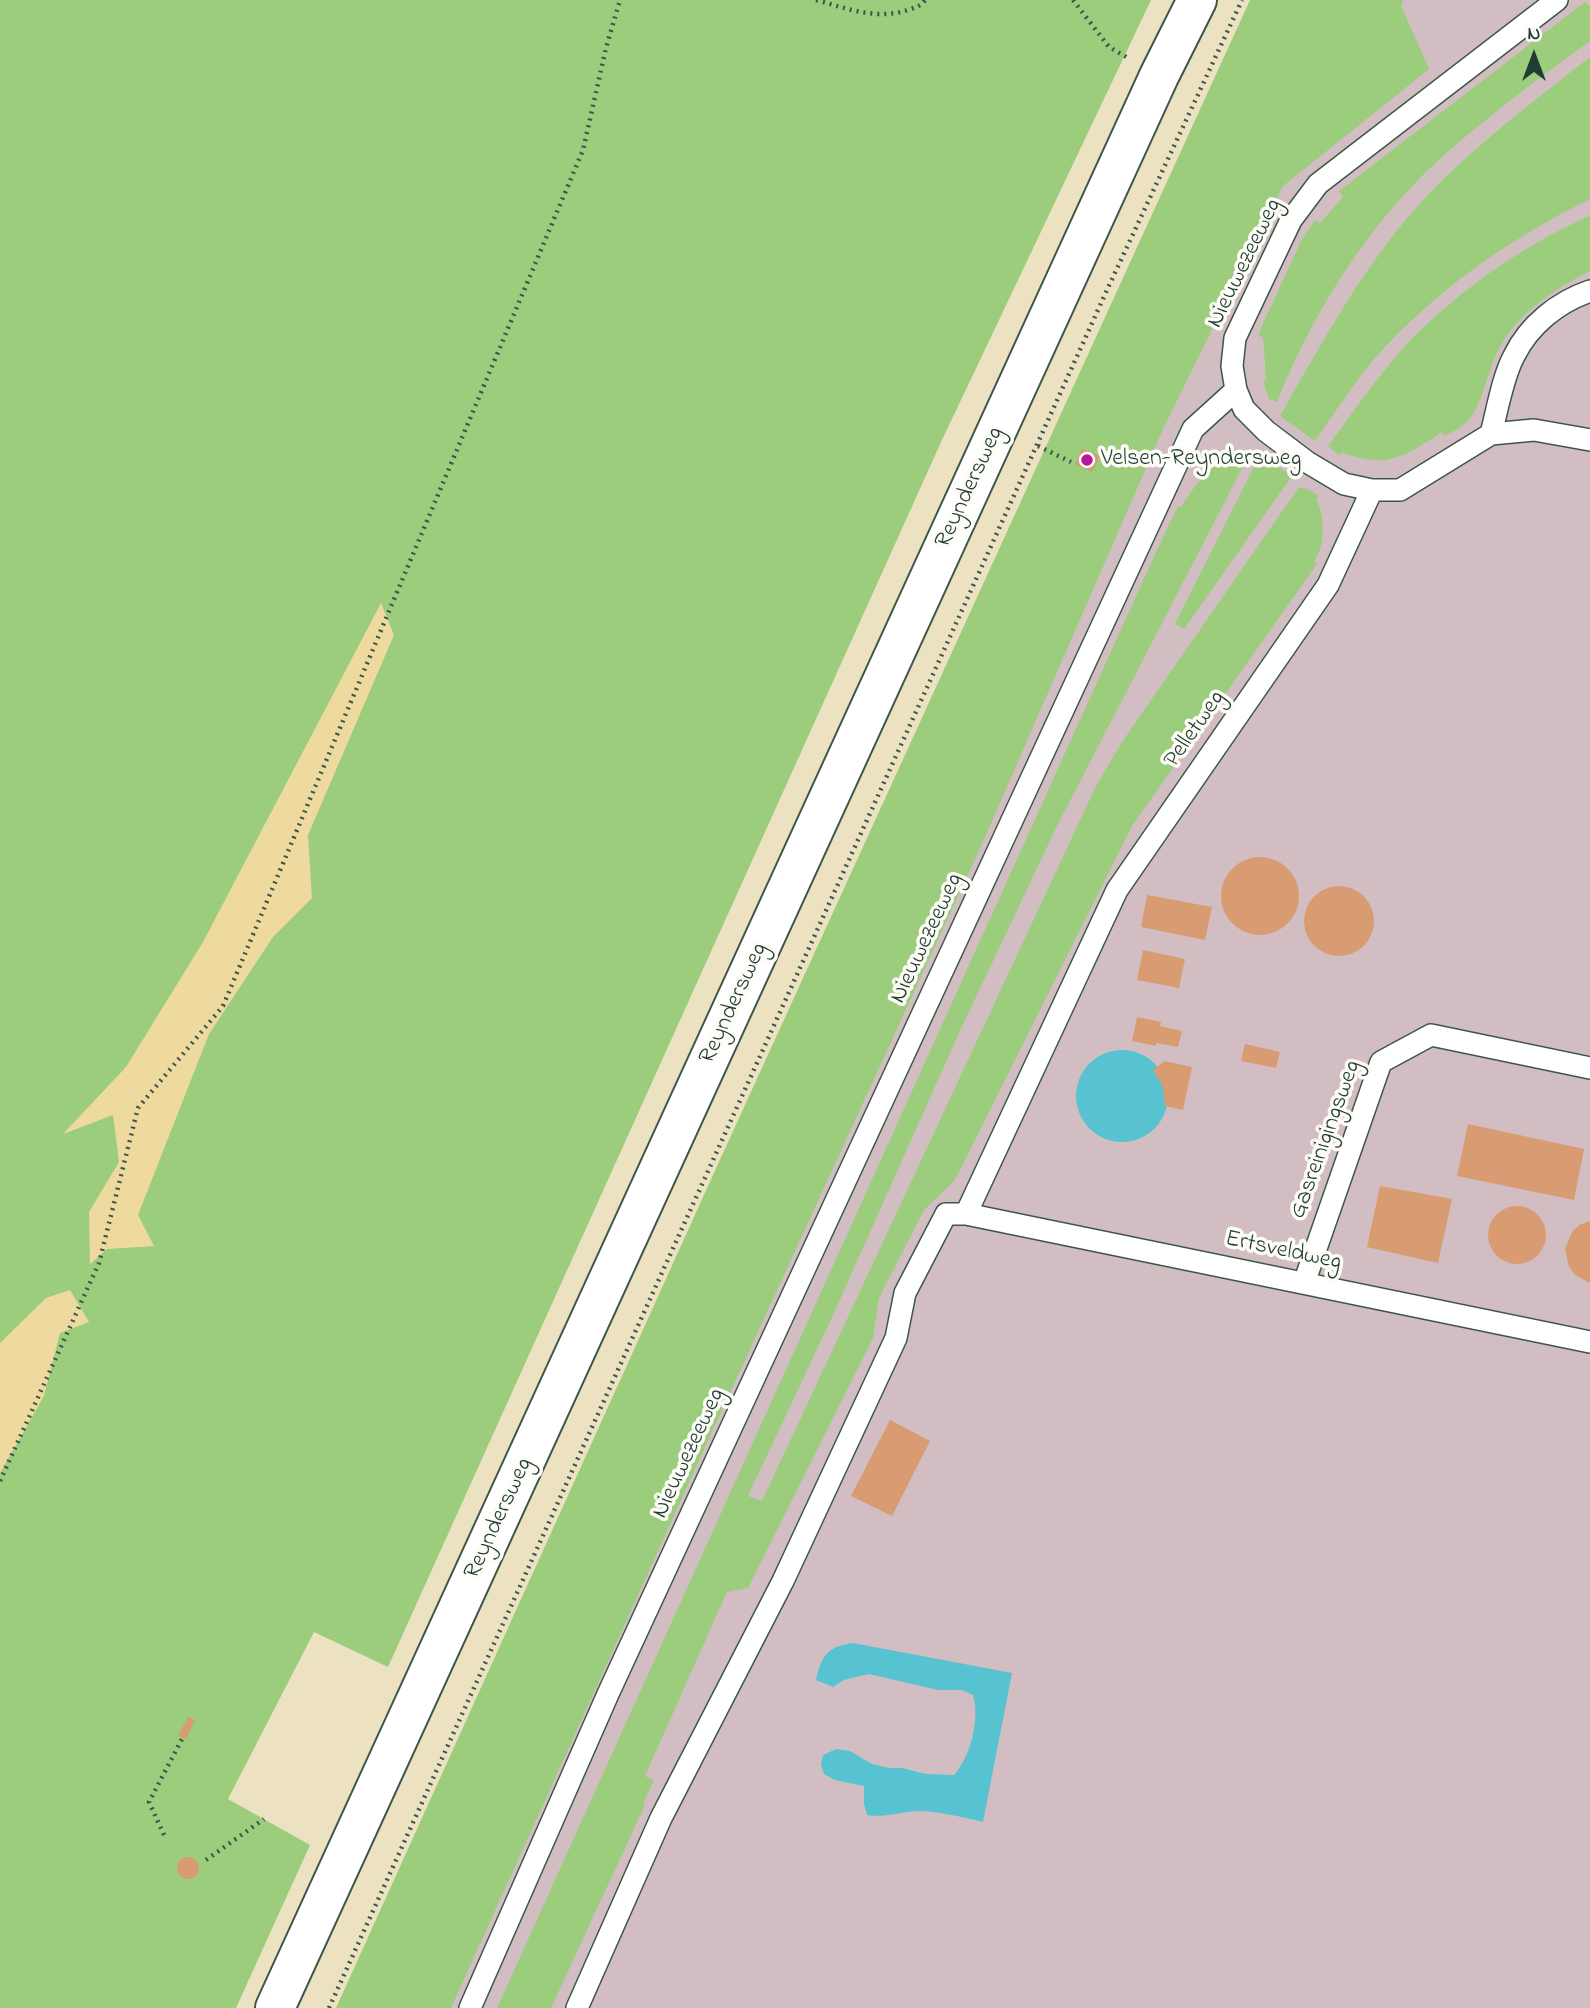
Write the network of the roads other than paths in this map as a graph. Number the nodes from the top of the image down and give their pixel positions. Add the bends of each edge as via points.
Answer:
1 (1197, 0) edge
2 (1558, 0) edge
3 (1590, 291) edge
4 (1236, 390) junction
5 (1491, 434) junction
6 (1590, 440) edge
7 (1372, 490) junction
8 (1590, 1068) edge
9 (966, 1214) junction
10 (1304, 1283) junction
11 (1590, 1342) edge
12 (275, 2008) edge
13 (470, 2008) edge
14 (577, 2008) edge

1 - 12 street, Reyndersweg
2 - 4 lane, Nieuwezeeweg via 1318,184 1291,220 1235,338 1232,366
3 - 5 lane via 1537,322 1513,356
4 - 7 lane via 1244,409 1307,462 1344,484
4 - 13 lane, Nieuwezeeweg via 1193,429 614,1681
5 - 6 lane via 1534,430
5 - 7 lane via 1400,490
7 - 9 lane, Pelletweg via 1328,584 1117,890
8 - 10 lane, Gasreinigingsweg via 1431,1035 1381,1062
9 - 10 lane, Ertsveldweg
9 - 14 lane via 946,1214 905,1293 896,1338 783,1581 661,1818
10 - 11 lane, Ertsveldweg

